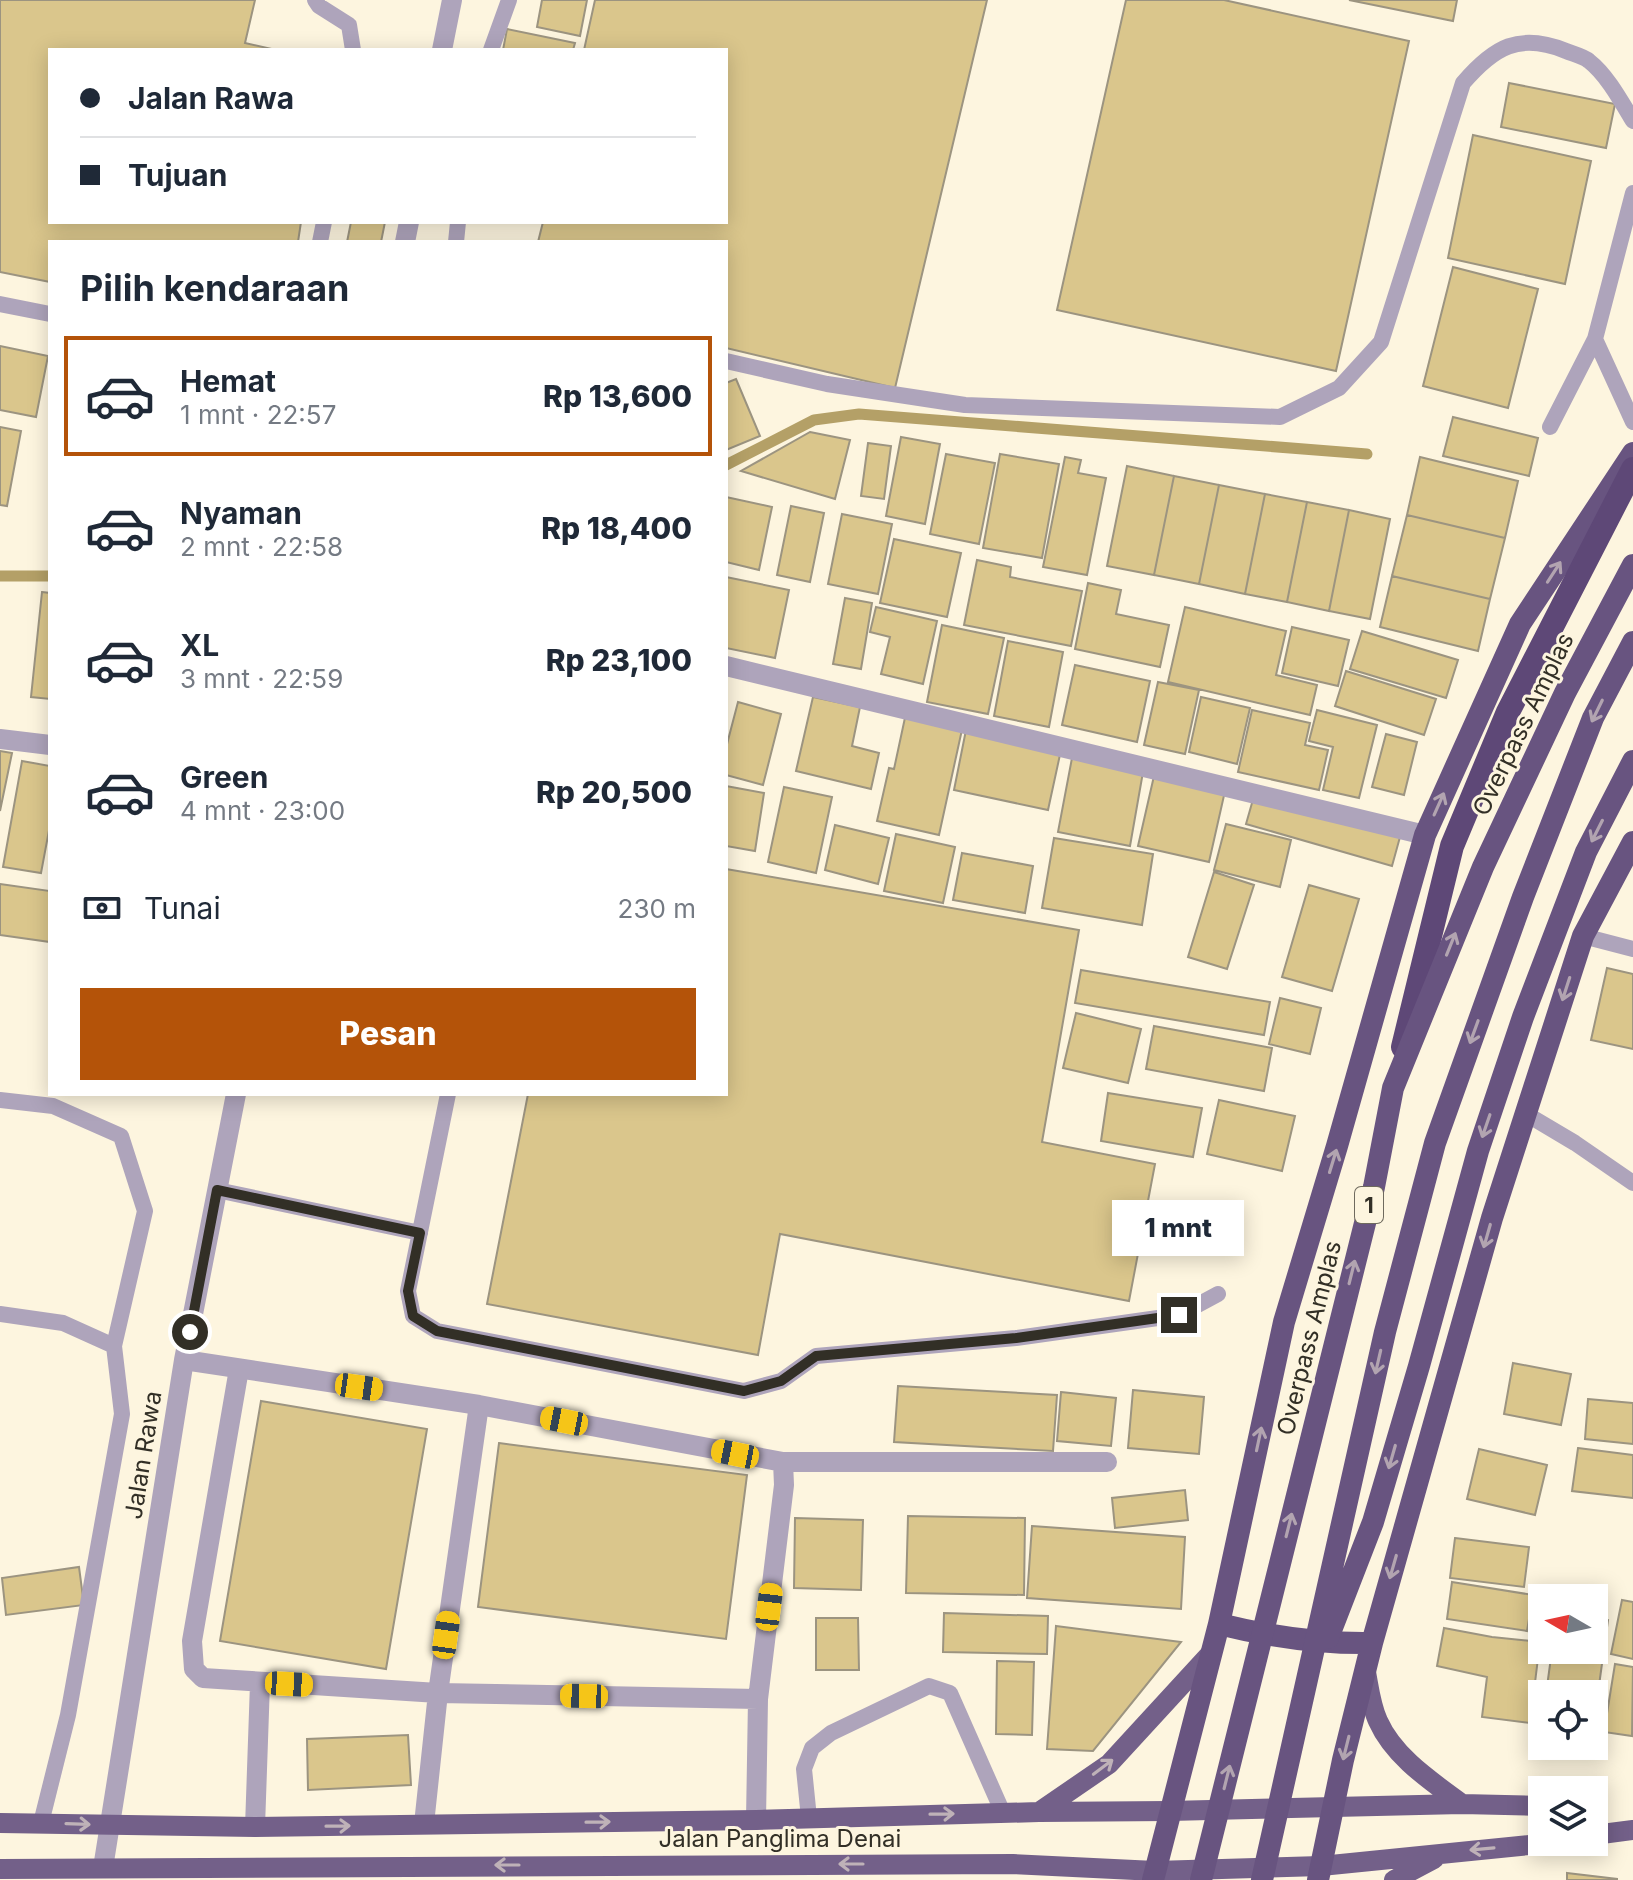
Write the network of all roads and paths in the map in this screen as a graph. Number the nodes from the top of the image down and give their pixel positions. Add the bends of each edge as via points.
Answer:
1 (315, 0) edge
2 (452, 0) edge
3 (509, 0) edge
4 (353, 48) edge
5 (442, 48) edge
6 (492, 48) edge
7 (1633, 121) edge
8 (1633, 193) edge
9 (0, 304) edge
10 (48, 314) edge
11 (1595, 339) junction
12 (728, 361) edge
13 (1633, 422) edge
14 (1550, 427) dead end
15 (1633, 453) edge
16 (1633, 469) edge
17 (1633, 565) edge
18 (1633, 642) edge
19 (728, 666) edge
20 (0, 739) edge
21 (48, 745) edge
22 (1633, 761) edge
23 (1425, 835) junction
24 (1633, 842) edge
25 (1583, 936) junction
26 (1633, 949) edge
27 (1393, 1088) junction
28 (236, 1096) edge
29 (448, 1096) edge
30 (0, 1100) edge
31 (1526, 1114) junction
32 (1633, 1183) edge
33 (217, 1190) junction
34 (420, 1233) junction
35 (1218, 1294) dead end
36 (0, 1314) edge
37 (114, 1346) junction
38 (184, 1360) junction
39 (239, 1369) junction
40 (479, 1405) junction
41 (783, 1462) junction
42 (1107, 1462) dead end
43 (1219, 1624) junction
44 (1372, 1643) junction
45 (1211, 1653) junction
46 (1366, 1672) junction
47 (260, 1683) junction
48 (438, 1693) junction
49 (1304, 1698) junction
50 (758, 1699) junction
51 (1462, 1804) junction
52 (1528, 1806) edge
53 (1332, 1808) junction
54 (1169, 1811) junction
55 (1039, 1812) junction
56 (1003, 1813) junction
57 (809, 1818) junction
58 (756, 1820) junction
59 (0, 1823) edge
60 (41, 1823) junction
61 (424, 1824) junction
62 (108, 1826) junction
63 (255, 1827) junction
64 (1528, 1845) edge
65 (1449, 1852) junction
66 (1013, 1864) junction
67 (103, 1868) junction
68 (0, 1869) edge
69 (1319, 1873) edge
70 (1154, 1876) edge
71 (1036, 1880) edge
72 (1201, 1880) edge
73 (1262, 1880) edge
74 (1394, 1880) edge

1 - 4 lane via 349,25
2 - 5 street
3 - 6 lane
7 - 12 lane via 1588,61 1549,44 1516,43 1483,59 1463,83 1381,342 1339,388 1280,417 965,405 827,384
8 - 11 lane
9 - 10 lane
11 - 13 lane
11 - 14 lane
23 -> 15 highway via 1520,624
16 - 27 highway, bridge via 1508,712 1452,846
27 -> 17 highway, Overpass Amplas / 1, bridge via 1483,867
18 -> 49 highway, 1, bridge via 1593,718 1435,1143 1385,1332
19 - 23 street
20 - 21 street
22 -> 49 highway, bridge via 1586,852 1523,1017 1478,1151 1373,1522
43 -> 23 highway via 1284,1322
24 - 25 highway
25 - 26 lane
25 -> 31 highway
72 -> 27 highway, Overpass Amplas / 1, bridge via 1374,1187
28 - 33 street, Jalan Rawa
29 - 34 lane
30 - 37 lane via 53,1106 121,1136 145,1211
31 - 32 lane
31 -> 44 highway
33 - 34 lane
33 - 38 street, Jalan Rawa
34 - 35 lane via 408,1291 413,1316 437,1331 744,1391 781,1381 816,1356 1016,1338 1179,1315
36 - 37 lane via 63,1323
37 - 60 lane via 122,1414 68,1715
38 - 39 street
38 - 62 street, Jalan Rawa
39 - 40 street
39 - 47 street via 192,1641 194,1669 203,1678
40 - 41 street
40 - 48 street
41 - 42 street
41 - 50 street
43 - 44 highway via 1278,1639
43 - 45 highway
44 - 46 highway
45 - 54 highway
55 -> 45 main road via 1109,1764
46 - 51 main road via 1378,1720 1390,1740
46 -> 53 highway
47 - 48 street
47 - 63 street
48 - 50 street
48 - 61 street
49 - 73 highway, 1, bridge
50 - 58 street
51 - 52 main road, Jalan Panglima Denai
51 - 53 main road, Jalan Panglima Denai
53 - 54 main road, Jalan Panglima Denai
53 - 69 highway
54 - 55 main road, Jalan Panglima Denai
54 - 70 highway
55 - 56 main road, Jalan Panglima Denai
57 -> 56 main road, Jalan Panglima Denai
56 - 57 lane via 950,1693 929,1686 831,1733 812,1748 804,1769
57 - 58 main road, Jalan Panglima Denai
61 -> 58 main road, Jalan Panglima Denai
59 - 60 main road, Jalan Panglima Denai
60 -> 62 main road, Jalan Panglima Denai
63 -> 61 main road, Jalan Panglima Denai
62 - 63 main road, Jalan Panglima Denai
62 - 67 street, Jalan Rawa
64 -> 65 main road, Jalan Panglima Denai
65 - 69 main road, Jalan Panglima Denai
65 - 74 main road
66 -> 67 main road, Jalan Panglima Denai
66 - 70 main road, Jalan Panglima Denai
66 - 71 main road
67 - 68 main road, Jalan Panglima Denai
69 - 70 main road, Jalan Panglima Denai

